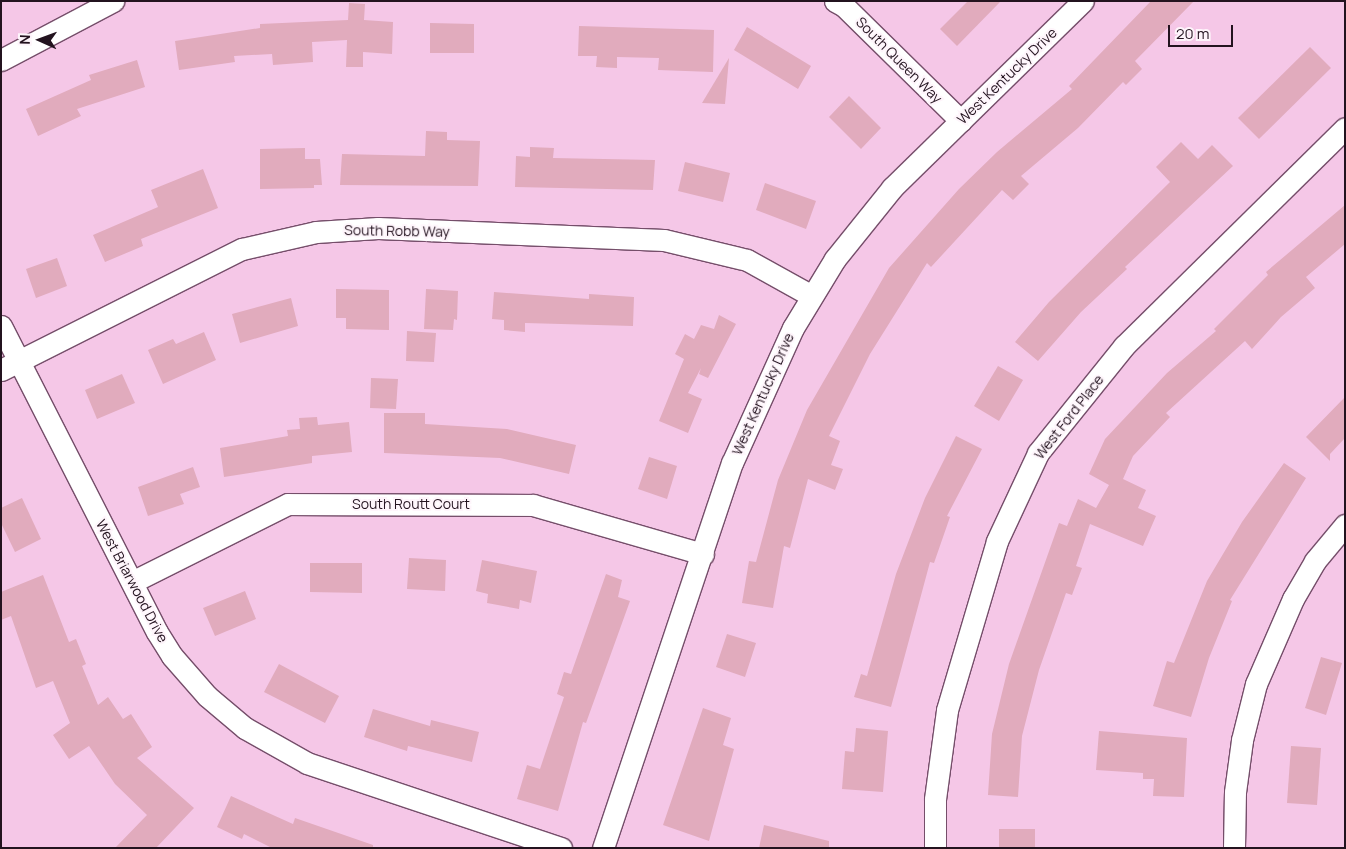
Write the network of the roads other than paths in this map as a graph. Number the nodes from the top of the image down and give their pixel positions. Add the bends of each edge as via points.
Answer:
1 (113, 1) edge
2 (835, 1) edge
3 (1083, 1) edge
4 (1, 60) edge
5 (961, 121) junction
6 (1345, 128) edge
7 (812, 296) junction
8 (1, 326) edge
9 (10, 366) edge
10 (1345, 525) edge
11 (702, 554) junction
12 (132, 582) junction
13 (562, 848) edge
14 (603, 848) edge
15 (935, 848) edge
16 (1234, 848) edge

1 - 4 street
2 - 5 street, South Queen Way via 844,6
3 - 5 street, West Kentucky Drive
5 - 7 street, West Kentucky Drive via 892,188 835,259
6 - 15 street, West Ford Place via 1124,346 1038,453 997,541 947,710 936,799
7 - 9 street, South Robb Way via 747,260 664,240 378,228 316,232 242,249
7 - 11 street, West Kentucky Drive via 774,364 754,409
8 - 9 street, West Briarwood Drive
9 - 12 street, West Briarwood Drive
10 - 16 street via 1315,561 1293,599 1256,684 1242,740 1235,792
11 - 12 street, South Routt Court via 533,505 288,504
11 - 14 street, West Kentucky Drive
12 - 13 street, West Briarwood Drive via 156,632 189,677 224,711 264,741 307,763

